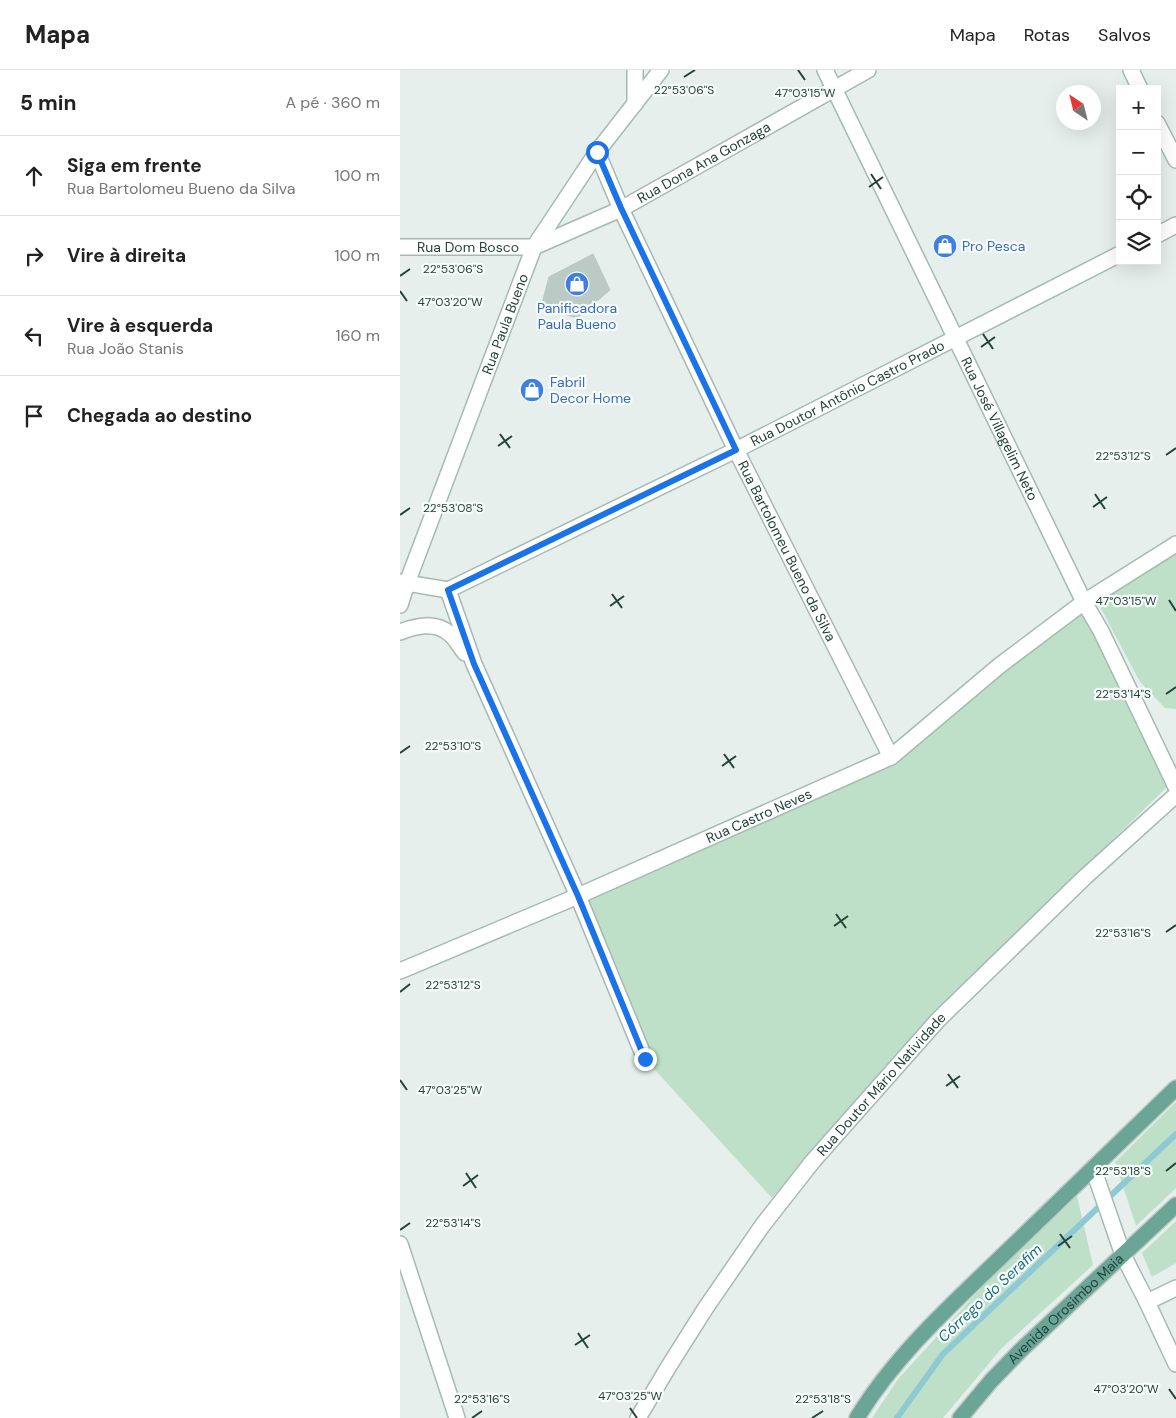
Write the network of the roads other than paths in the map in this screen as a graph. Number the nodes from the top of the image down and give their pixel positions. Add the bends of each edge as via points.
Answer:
1 (635, 70) edge
2 (661, 70) edge
3 (825, 70) edge
4 (868, 70) edge
5 (1131, 70) edge
6 (1138, 85) edge
7 (834, 88) junction
8 (634, 104) junction
9 (1161, 130) edge
10 (597, 152) junction
11 (1176, 160) edge
12 (621, 208) junction
13 (1176, 225) edge
14 (1161, 232) edge
15 (400, 247) edge
16 (534, 247) junction
17 (1116, 256) edge
18 (956, 339) junction
19 (736, 450) junction
20 (1176, 544) edge
21 (403, 583) edge
22 (448, 590) junction
23 (1084, 602) junction
24 (400, 605) edge
25 (400, 632) edge
26 (474, 664) junction
27 (891, 757) junction
28 (1176, 787) edge
29 (1176, 795) edge
30 (578, 896) junction
31 (400, 971) edge
32 (645, 1059) dead end
33 (1176, 1088) edge
34 (1095, 1175) junction
35 (1176, 1205) edge
36 (400, 1244) edge
37 (1123, 1255) junction
38 (1176, 1288) edge
39 (1147, 1302) junction
40 (1176, 1364) edge
41 (457, 1418) edge
42 (638, 1418) edge
43 (857, 1418) edge
44 (960, 1418) edge

1 - 8 main road
2 - 8 main road, Rua Paula Bueno
3 - 7 main road, Rua José Villagelim Neto
4 - 7 main road, Rua Dona Ana Gonzaga
5 - 6 main road
7 - 12 main road, Rua Dona Ana Gonzaga
7 - 18 main road, Rua José Villagelim Neto
8 - 10 main road, Rua Paula Bueno
9 - 11 main road
10 - 12 main road, Rua Bartolomeu Bueno da Silva
10 - 16 main road, Rua Paula Bueno
12 - 16 main road, Rua Dona Ana Gonzaga
12 - 19 main road, Rua Bartolomeu Bueno da Silva
13 - 14 main road
15 - 16 main road, Rua Dom Bosco
16 - 21 main road, Rua Paula Bueno
17 - 18 main road, Rua Doutor Antônio Castro Prado
18 - 19 main road, Rua Doutor Antônio Castro Prado
18 - 23 main road, Rua José Villagelim Neto
19 - 22 main road, Rua Doutor Antônio Castro Prado
19 - 27 main road, Rua Bartolomeu Bueno da Silva
20 - 23 main road, Rua Castro Neves
21 - 22 main road
21 - 24 main road, Rua Paula Bueno
22 - 26 main road
23 - 27 main road, Rua Castro Neves via 999,666
23 - 28 main road, Rua José Villagelim Neto via 1102,631
25 - 26 main road via 417,626 436,626 450,634
26 - 30 main road
27 - 30 main road, Rua Castro Neves
29 - 42 main road, Rua Doutor Mário Natividade via 1085,877 938,1020 813,1161 715,1294
30 - 31 main road, Rua Castro Neves
30 - 32 main road
33 - 34 main road
34 - 37 main road
34 - 43 main road via 965,1292 914,1344
35 - 37 main road, Avenida Orosimbo Maia
36 - 41 main road
37 - 39 main road
37 - 44 main road, Avenida Orosimbo Maia via 1021,1350
38 - 39 main road
39 - 40 main road

